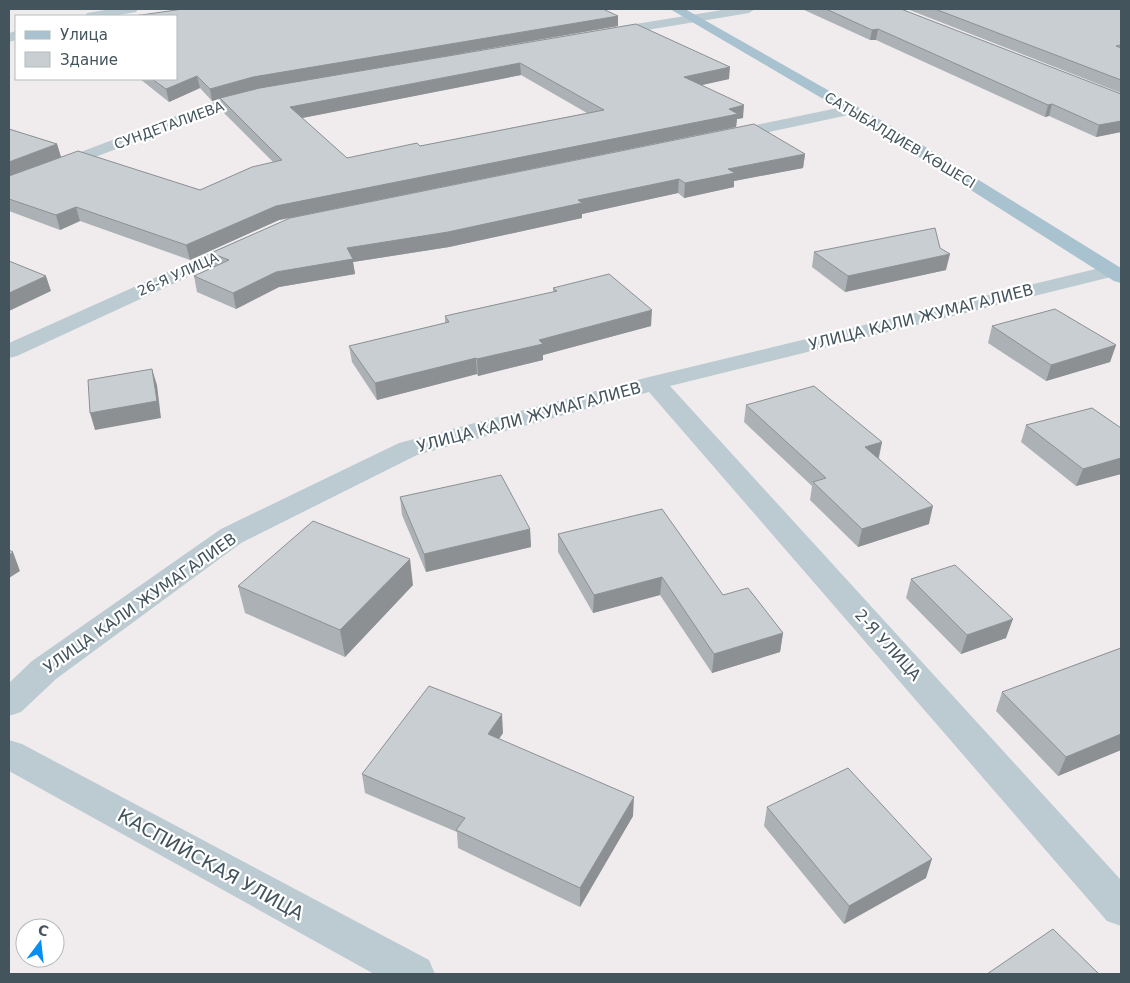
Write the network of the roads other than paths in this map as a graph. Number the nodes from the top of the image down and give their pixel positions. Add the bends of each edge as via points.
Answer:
1 (132, 9) edge
2 (676, 9) edge
3 (749, 9) edge
4 (97, 15) edge
5 (693, 18) junction
6 (587, 36) edge
7 (269, 93) edge
8 (852, 110) junction
9 (706, 140) edge
10 (9, 185) edge
11 (259, 238) edge
12 (1116, 274) edge
13 (9, 351) edge
14 (654, 383) junction
15 (9, 703) edge
16 (9, 754) edge
17 (1121, 908) edge
18 (414, 974) edge

1 - 4 street
2 - 5 main road, САТЫБАЛДИЕВ КӨШЕСІ
3 - 5 street
5 - 6 street
5 - 8 main road, САТЫБАЛДИЕВ КӨШЕСІ
7 - 10 street, СУНДЕТАЛИЕВА via 213,107
8 - 9 street
8 - 12 main road, САТЫБАЛДИЕВ КӨШЕСІ
11 - 13 street, 26-Я УЛИЦА
12 - 14 street, УЛИЦА КАЛИ ЖУМАГАЛИЕВ
14 - 15 street, УЛИЦА КАЛИ ЖУМАГАЛИЕВ via 408,449 231,536 44,670
14 - 17 street, 2-Я УЛИЦА
16 - 18 street, КАСПИЙСКАЯ УЛИЦА

